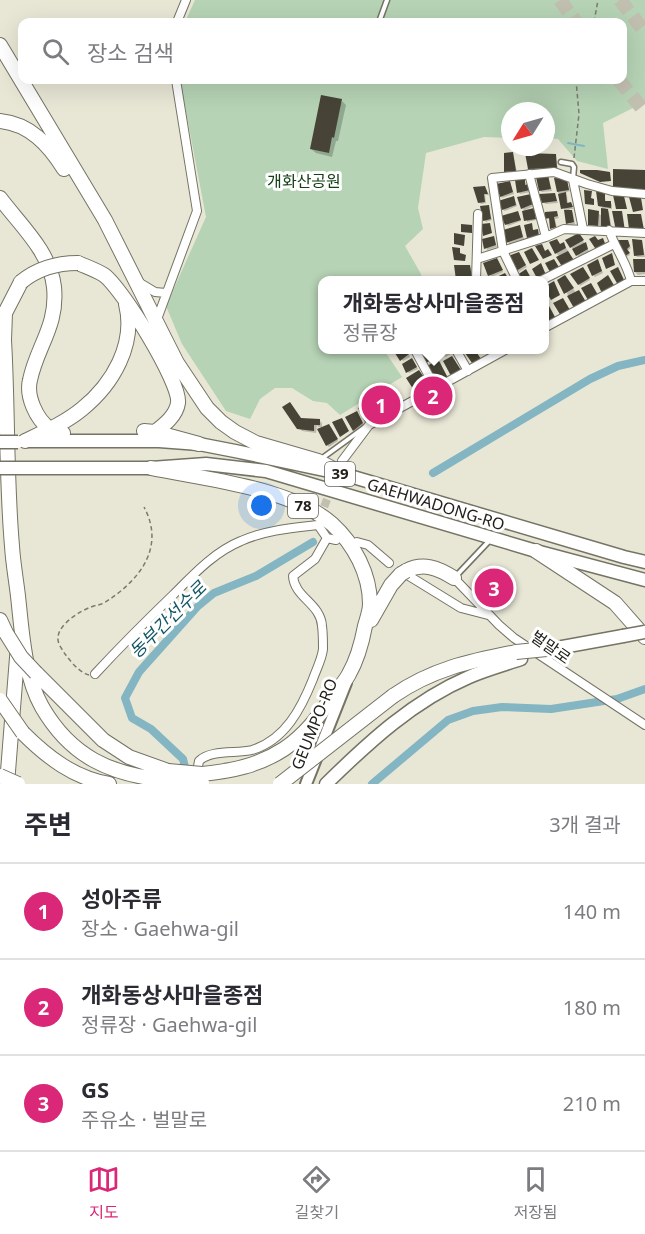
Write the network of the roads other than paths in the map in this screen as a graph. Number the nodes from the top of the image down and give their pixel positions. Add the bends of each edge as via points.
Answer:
1 (186, 0) edge
2 (387, 0) edge
3 (179, 18) edge
4 (380, 18) edge
5 (0, 45) edge
6 (18, 75) edge
7 (23, 84) edge
8 (177, 84) edge
9 (0, 121) edge
10 (561, 162) dead end
11 (529, 174) junction
12 (573, 180) junction
13 (645, 194) edge
14 (0, 198) edge
15 (478, 214) dead end
16 (583, 229) junction
17 (609, 230) junction
18 (645, 233) edge
19 (546, 237) junction
20 (614, 244) junction
21 (504, 251) junction
22 (477, 260) junction
23 (476, 276) edge
24 (515, 276) edge
25 (549, 277) edge
26 (134, 278) junction
27 (631, 281) junction
28 (645, 281) edge
29 (166, 293) junction
30 (142, 296) junction
31 (125, 299) junction
32 (156, 323) junction
33 (549, 325) edge
34 (417, 354) edge
35 (458, 354) edge
36 (496, 354) edge
37 (468, 371) junction
38 (436, 389) junction
39 (369, 425) junction
40 (57, 431) junction
41 (21, 441) junction
42 (0, 442) edge
43 (199, 444) junction
44 (318, 461) junction
45 (342, 467) junction
46 (0, 468) edge
47 (151, 468) junction
48 (327, 538) junction
49 (492, 538) junction
50 (336, 540) dead end
51 (357, 542) dead end
52 (536, 551) junction
53 (645, 562) edge
54 (389, 563) dead end
55 (405, 574) junction
56 (454, 578) junction
57 (645, 580) edge
58 (490, 615) junction
59 (20, 625) junction
60 (3, 627) edge
61 (645, 634) edge
62 (363, 635) junction
63 (557, 648) joint
64 (518, 656) junction
65 (95, 674) road end
66 (349, 674) junction
67 (0, 700) edge
68 (645, 725) edge
69 (0, 776) edge
70 (167, 776) junction
71 (0, 781) edge
72 (202, 781) edge
73 (5, 784) edge
74 (18, 784) edge
75 (109, 784) edge
76 (280, 784) edge
77 (306, 784) edge
78 (326, 784) edge

1 - 3 street
2 - 4 lane
5 - 6 highway
7 - 26 highway via 105,220
8 - 29 street via 197,211
9 - 30 highway via 13,122 35,134 57,158
10 - 12 lane via 574,167
11 - 12 street via 554,172
11 - 19 street
11 - 21 street via 492,178
12 - 13 street
12 - 16 street
14 - 40 highway via 37,244 52,277 53,314 29,391 36,412
15 - 22 street
16 - 17 street
16 - 19 street via 564,229
17 - 18 street
17 - 20 street
19 - 21 street
20 - 25 street
20 - 27 street via 628,267
21 - 22 street
21 - 24 street
22 - 23 street
26 - 29 street via 155,292
26 - 30 highway
27 - 28 street
27 - 33 street
29 - 32 street
30 - 32 highway
31 - 40 highway via 128,330 118,366 107,383
31 - 43 highway via 177,393 174,413 149,431
31 - 59 highway, bridge via 105,276 78,263 55,265 21,282 5,313 12,546
32 - 44 highway via 177,363 221,422 256,443
34 - 38 street
35 - 37 street
36 - 37 street
37 - 38 street
38 - 39 street
39 - 44 lane
39 - 45 street
40 - 41 highway
41 - 42 main road, GAEHWADONG-RO / 39, bridge
41 - 43 main road, GAEHWADONG-RO / 39
43 - 45 main road, GAEHWADONG-RO / 39
44 - 45 highway
45 - 53 main road, GAEHWADONG-RO / 39
46 - 47 main road, GAEHWADONG-RO / 39, bridge
47 - 49 main road, GAEHWADONG-RO / 39 via 206,464 266,471
47 - 62 highway, 78 via 268,492 298,503 332,524 362,564 369,584 370,606
48 - 50 street
48 - 65 street via 318,525 273,530 221,552 140,625
48 - 72 street via 315,559 292,576 297,589 318,611 322,623 323,650 302,703 287,727 267,744 202,758 197,769
49 - 52 main road, GAEHWADONG-RO / 39
49 - 56 lane
51 - 54 street via 368,544
52 - 57 main road, GAEHWADONG-RO / 39
52 - 61 highway via 615,603
55 - 56 highway via 424,565
55 - 58 street via 461,608
55 - 62 highway via 391,585
56 - 58 street, 벌말로
58 - 68 street, 벌말로 via 514,638
59 - 70 highway via 41,706 71,744 124,774
59 - 73 highway
60 - 70 highway, bridge via 21,657 104,740
61 - 63 main road, bridge
62 - 66 highway, 78
63 - 64 highway, bridge
64 - 76 highway, bridge via 458,664 421,679 393,696
64 - 78 main road via 431,696 402,715
66 - 72 highway via 314,723 284,749
66 - 77 main road, GEUMPO-RO / 78
67 - 75 highway, bridge via 23,733 58,764
69 - 74 highway, bridge
70 - 72 highway, bridge
71 - 73 highway

